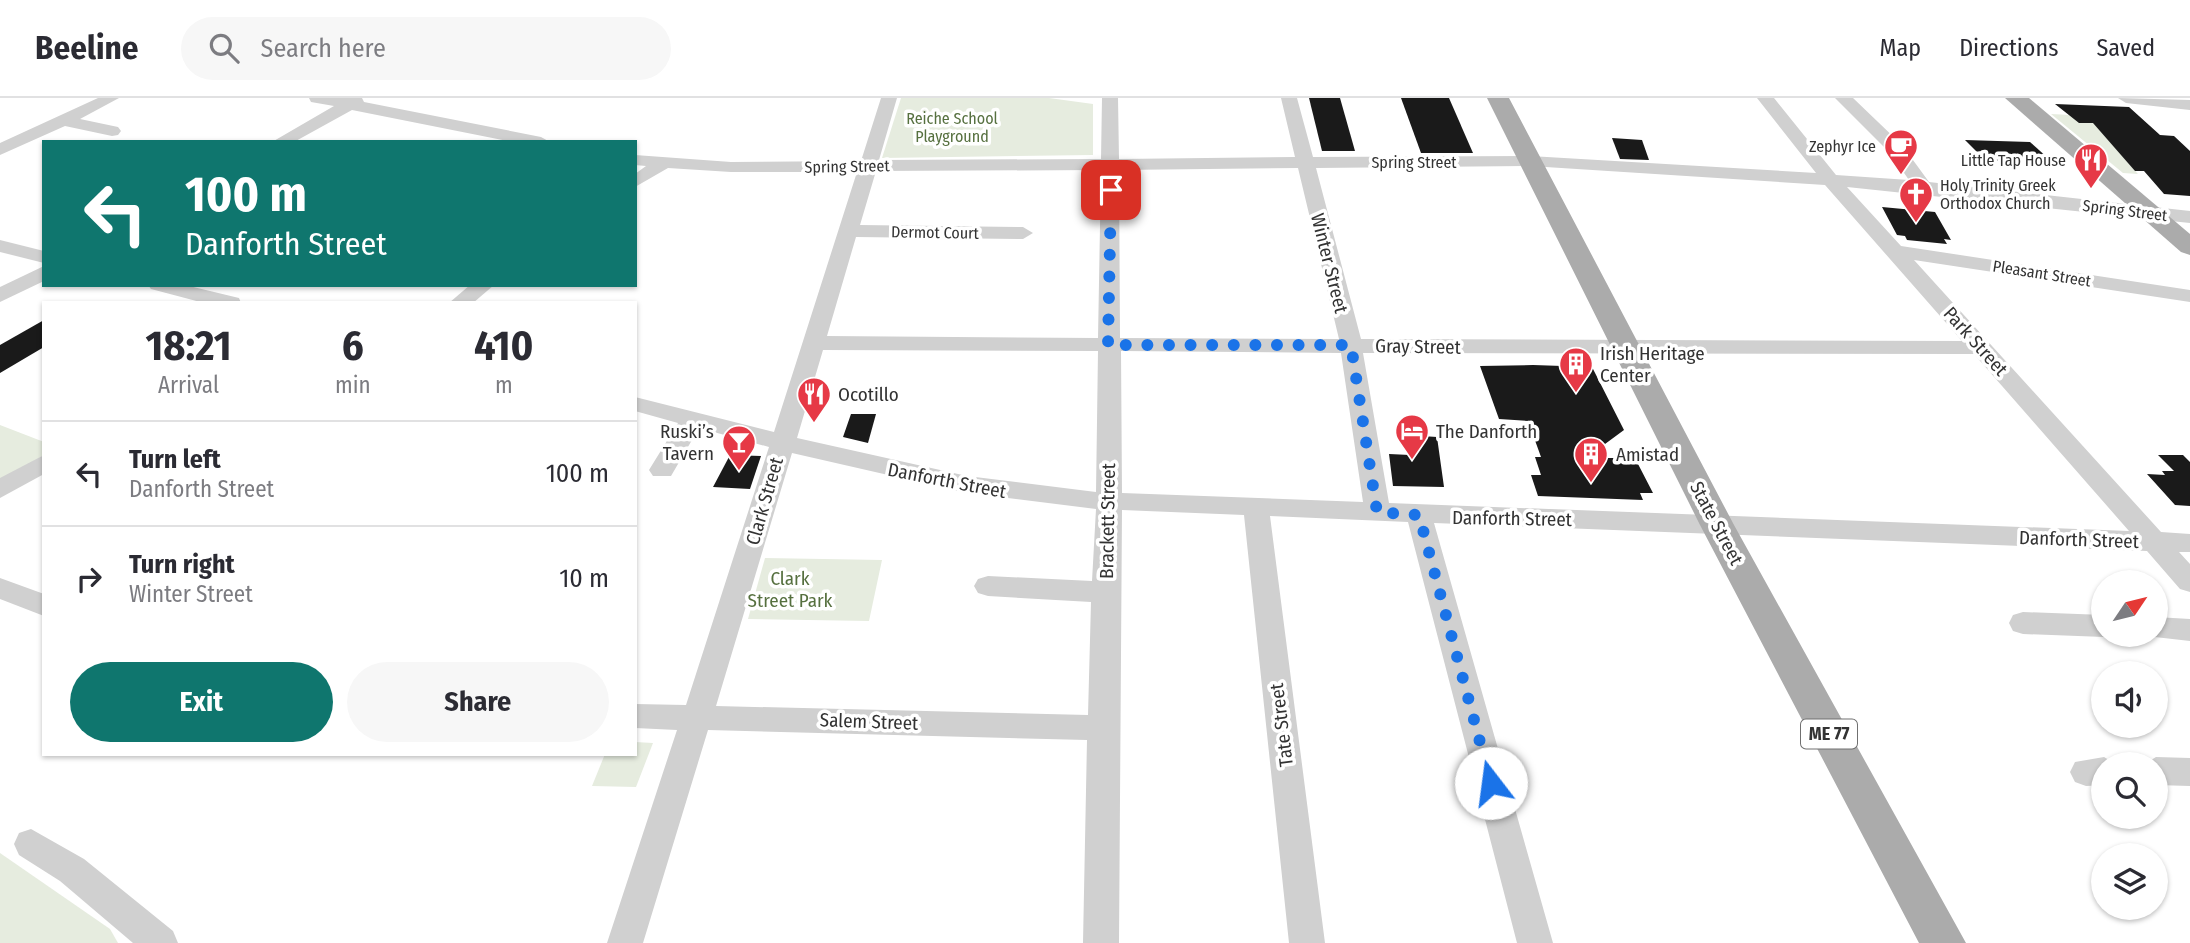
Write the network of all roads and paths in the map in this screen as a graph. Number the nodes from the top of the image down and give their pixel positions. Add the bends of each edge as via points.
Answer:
1 (111, 98) edge
2 (317, 98) edge
3 (880, 98) edge
4 (889, 98) edge
5 (1111, 98) edge
6 (1289, 98) edge
7 (1498, 98) edge
8 (1765, 98) edge
9 (1843, 98) edge
10 (2016, 98) edge
11 (2126, 98) edge
12 (356, 101) edge
13 (2190, 106) edge
14 (64, 121) junction
15 (112, 131) dead end
16 (285, 140) edge
17 (532, 140) edge
18 (0, 150) edge
19 (637, 160) edge
20 (1531, 161) junction
21 (1304, 163) junction
22 (662, 164) junction
23 (1111, 164) junction
24 (868, 165) junction
25 (1830, 179) junction
26 (637, 181) edge
27 (1923, 187) junction
28 (2152, 213) junction
29 (2190, 217) edge
30 (846, 231) junction
31 (1023, 233) dead end
32 (0, 246) edge
33 (2190, 247) edge
34 (1895, 251) junction
35 (42, 256) edge
36 (42, 273) edge
37 (166, 287) edge
38 (481, 287) edge
39 (0, 296) edge
40 (2190, 296) edge
41 (223, 301) edge
42 (462, 301) edge
43 (812, 343) junction
44 (1108, 345) junction
45 (1351, 345) junction
46 (1982, 347) junction
47 (1627, 348) junction
48 (637, 405) edge
49 (692, 419) junction
50 (781, 443) junction
51 (42, 464) edge
52 (662, 470) dead end
53 (0, 489) edge
54 (1109, 502) junction
55 (1256, 507) junction
56 (1377, 512) junction
57 (1419, 515) junction
58 (1717, 525) junction
59 (2155, 542) junction
60 (2190, 543) edge
61 (2190, 582) edge
62 (988, 586) dead end
63 (0, 588) edge
64 (1106, 592) junction
65 (42, 605) edge
66 (2024, 623) dead end
67 (2091, 626) edge
68 (2168, 628) edge
69 (2190, 629) edge
70 (637, 716) edge
71 (696, 717) junction
72 (1103, 728) junction
73 (2168, 771) edge
74 (2190, 772) edge
75 (31, 844) dead end
76 (160, 943) edge
77 (625, 943) edge
78 (1101, 943) edge
79 (1307, 943) edge
80 (1535, 943) edge
81 (1943, 943) edge

1 - 14 street
2 - 12 street
3 - 4 street
4 - 24 street, Clark Street
5 - 23 street, Brackett Street
6 - 21 street, Winter Street
7 - 20 main road, State Street / ME 77
8 - 25 street, Park Street
9 - 27 street via 1896,149
10 - 28 main road
11 - 13 street
12 - 16 street
12 - 17 street
14 - 15 street
14 - 18 street
19 - 22 street, Spring Street
20 - 21 street, Spring Street
20 - 25 street, Spring Street
20 - 47 main road, State Street / ME 77
21 - 23 street, Spring Street
21 - 45 street, Winter Street
22 - 24 street, Spring Street
22 - 26 street
23 - 24 street, Spring Street
23 - 44 street, Brackett Street
24 - 30 street, Clark Street
25 - 27 street, Spring Street
25 - 34 street, Park Street
27 - 28 street, Spring Street
28 - 29 street, Spring Street
28 - 33 main road
30 - 31 street, Dermot Court
30 - 43 street, Clark Street
32 - 35 street
34 - 40 street, Pleasant Street
34 - 46 street, Park Street
36 - 39 street
37 - 41 street
38 - 42 street
43 - 44 street, Gray Street
43 - 50 street, Clark Street
44 - 45 street, Gray Street
44 - 54 street, Brackett Street
45 - 47 street, Gray Street
45 - 56 street, Winter Street
46 - 47 street, Gray Street
46 - 59 street, Park Street
47 - 58 main road, State Street / ME 77
48 - 49 street, Danforth Street
49 - 50 street, Danforth Street
49 - 52 street
50 - 54 street, Danforth Street via 969,486
50 - 71 street, Clark Street
51 - 53 street
54 - 55 street, Danforth Street
54 - 64 street, Brackett Street
55 - 56 street, Danforth Street
55 - 79 street, Tate Street
56 - 57 street, Danforth Street
57 - 58 street, Danforth Street
57 - 80 street
58 - 59 street, Danforth Street
58 - 81 main road, State Street / ME 77
59 - 60 street, Danforth Street
59 - 61 street, Park Street
62 - 64 street
63 - 65 street
64 - 72 street, Brackett Street
66 - 67 street
68 - 69 street
70 - 71 street, Salem Street
71 - 72 street, Salem Street
71 - 77 street, Clark Street
72 - 78 street, Brackett Street
73 - 74 street
75 - 76 street via 72,870

